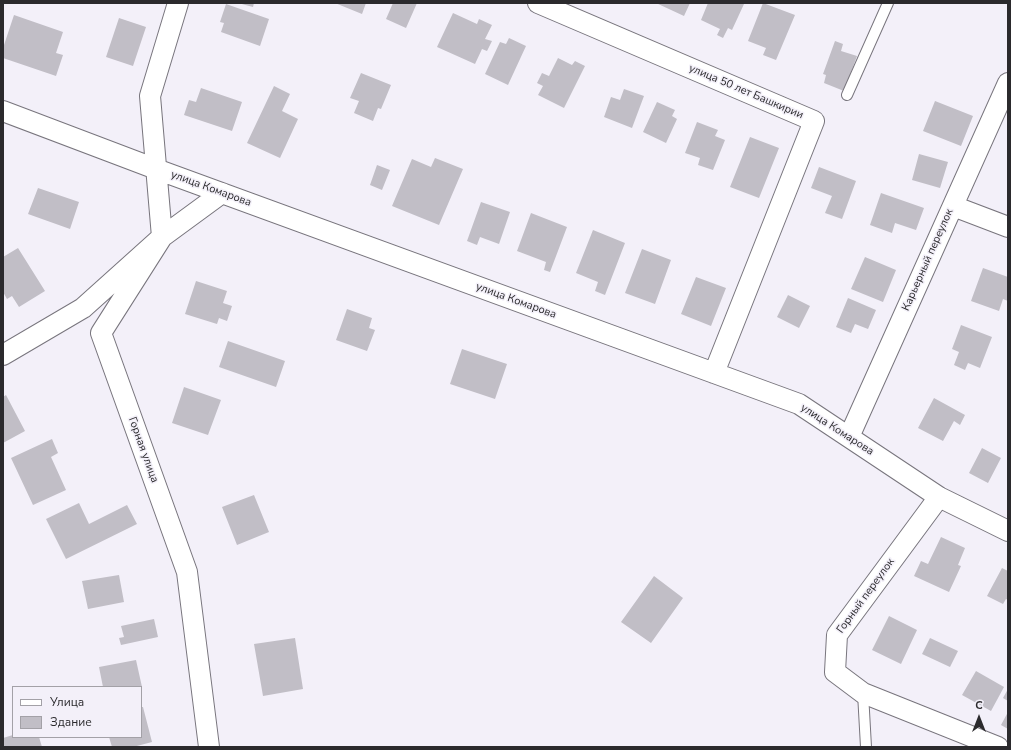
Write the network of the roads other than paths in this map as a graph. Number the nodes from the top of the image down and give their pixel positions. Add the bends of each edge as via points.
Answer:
1 (178, 3) edge
2 (538, 3) edge
3 (888, 3) edge
4 (1008, 83) edge
5 (847, 95) dead end
6 (3, 111) edge
7 (156, 169) junction
8 (222, 193) junction
9 (953, 206) junction
10 (1008, 227) edge
11 (162, 238) junction
12 (3, 355) edge
13 (714, 374) junction
14 (849, 437) junction
15 (939, 497) junction
16 (1008, 531) edge
17 (864, 693) junction
18 (209, 747) edge
19 (866, 747) edge
20 (998, 747) edge

1 - 7 street via 150,96
2 - 13 street, улица 50 лет Башкирии via 814,121
3 - 5 lane
4 - 9 street, Карьерный переулок
6 - 7 street, улица Комарова
7 - 8 street, улица Комарова
7 - 11 street
8 - 11 street
8 - 13 street, улица Комарова
9 - 10 street
9 - 14 street, Карьерный переулок
11 - 12 street via 83,308
11 - 18 street, Горная улица via 101,333 187,572
13 - 14 street, улица Комарова via 799,404
14 - 15 street, улица Комарова
15 - 16 street, улица Комарова
15 - 17 street, Горный переулок via 836,635 835,672
17 - 19 lane
17 - 20 street, Горный переулок

